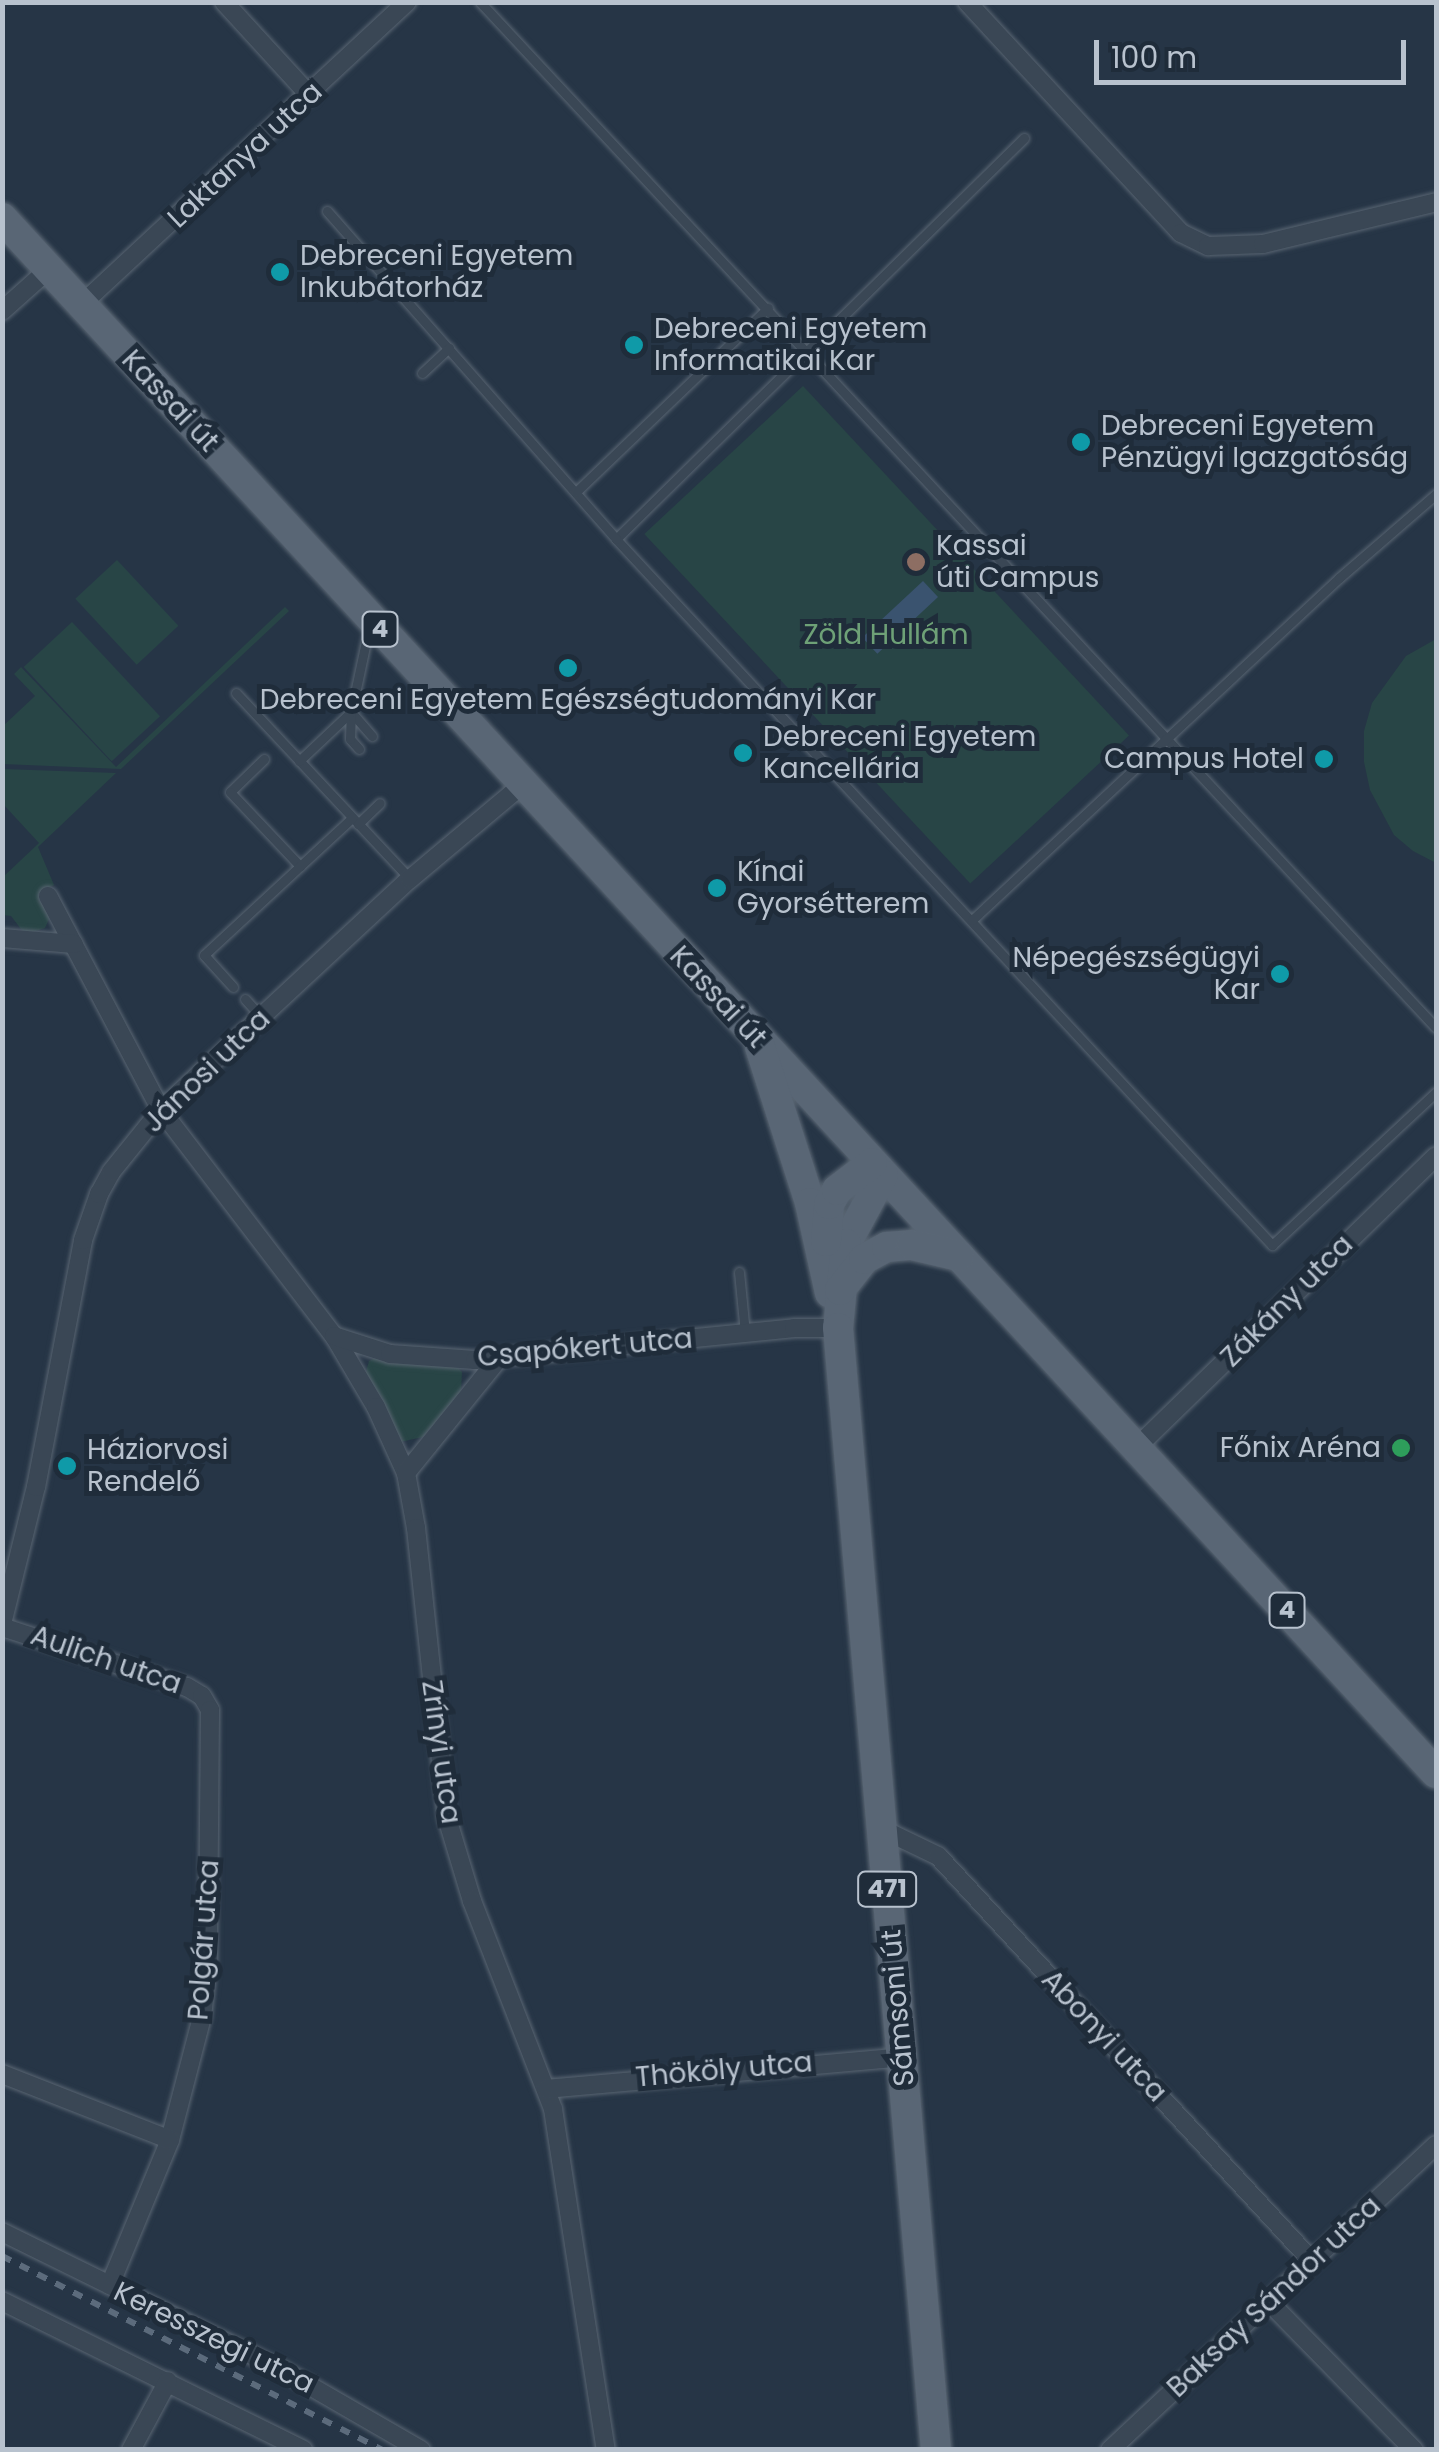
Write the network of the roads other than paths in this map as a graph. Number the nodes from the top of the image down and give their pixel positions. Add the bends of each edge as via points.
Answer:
1 (224, 2) edge
2 (407, 2) edge
3 (480, 2) edge
4 (967, 2) edge
5 (310, 96) junction
6 (1024, 138) dead end
7 (1436, 202) edge
8 (327, 210) dead end
9 (2, 218) edge
10 (49, 269) junction
11 (82, 304) junction
12 (768, 308) junction
13 (2, 311) edge
14 (449, 348) junction
15 (807, 351) junction
16 (422, 373) dead end
17 (576, 492) junction
18 (1436, 494) edge
19 (616, 539) junction
20 (370, 619) junction
21 (236, 693) dead end
22 (351, 712) junction
23 (372, 736) dead end
24 (1167, 738) junction
25 (359, 749) dead end
26 (264, 759) dead end
27 (299, 761) junction
28 (522, 785) junction
29 (380, 804) dead end
30 (355, 821) junction
31 (300, 866) junction
32 (410, 879) junction
33 (48, 896) dead end
34 (972, 920) junction
35 (2, 938) edge
36 (74, 944) junction
37 (233, 986) dead end
38 (245, 999) dead end
39 (262, 1017) junction
40 (1436, 1028) edge
41 (758, 1039) junction
42 (1436, 1092) edge
43 (160, 1110) junction
44 (1436, 1156) edge
45 (878, 1169) junction
46 (960, 1256) junction
47 (739, 1272) dead end
48 (834, 1293) junction
49 (838, 1328) junction
50 (745, 1333) junction
51 (334, 1336) junction
52 (499, 1358) junction
53 (1138, 1446) junction
54 (406, 1473) junction
55 (2, 1625) edge
56 (206, 1700) joint
57 (1436, 1773) edge
58 (882, 1829) junction
59 (902, 2058) junction
60 (2, 2074) edge
61 (546, 2089) junction
62 (170, 2140) junction
63 (1436, 2145) edge
64 (2, 2232) edge
65 (1312, 2261) junction
66 (110, 2285) junction
67 (2, 2301) edge
68 (1270, 2302) junction
69 (168, 2381) junction
70 (131, 2450) edge
71 (302, 2450) edge
72 (421, 2450) edge
73 (606, 2450) edge
74 (936, 2450) edge
75 (1110, 2450) edge
76 (1414, 2450) edge

1 - 5 street
2 - 5 street, Laktanya utca
3 - 12 lane
4 - 7 street via 1181,233 1208,246 1263,244
5 - 11 street, Laktanya utca
6 - 15 lane
8 - 14 lane
9 - 10 main road, Kassai út / 4
10 - 11 main road, Kassai út / 4
10 - 13 street
11 - 20 main road, Kassai út / 4
12 - 15 lane
12 - 17 lane
14 - 16 lane
14 - 17 lane
15 - 19 lane
15 - 24 lane
17 - 19 lane
18 - 24 lane
19 - 34 lane
20 - 22 lane
20 - 28 main road, Kassai út / 4
21 - 27 lane
22 - 23 lane
22 - 25 lane via 350,739
22 - 27 lane
24 - 34 lane
24 - 40 lane
26 - 31 lane via 230,792
27 - 30 lane
28 - 32 street, Jánosi utca
28 - 41 main road, Kassai út / 4
29 - 30 lane
30 - 31 lane
30 - 32 lane
31 - 37 lane via 204,955
32 - 39 street, Jánosi utca
33 - 36 street, Zrínyi utca
34 - 42 lane via 1272,1244
35 - 36 street
36 - 43 street, Zrínyi utca
38 - 39 lane
39 - 43 street, Jánosi utca
41 - 45 main road, Kassai út / 4
41 - 48 main road
43 - 51 street, Zrínyi utca
43 - 55 street, Jánosi utca via 112,1172 89,1217
44 - 53 street, Zákány utca
45 - 46 main road, Kassai út / 4
45 - 48 main road, Sámsoni út / 471
46 - 48 main road via 912,1245 886,1247 864,1259
46 - 53 main road, Kassai út / 4
47 - 50 lane
48 - 49 main road, Sámsoni út / 471
49 - 50 street, Csapókert utca
49 - 58 main road, Sámsoni út / 471
50 - 52 street, Csapókert utca
51 - 52 street, Csapókert utca via 403,1356
51 - 54 street, Zrínyi utca
52 - 54 street
53 - 57 main road, Kassai út / 4
54 - 61 street, Zrínyi utca via 447,1818
55 - 56 street, Aulich utca via 188,1687
56 - 62 street, Polgár utca via 206,1990
58 - 59 main road, Sámsoni út / 471
58 - 65 street, Abonyi utca via 938,1856
59 - 61 street, Thököly utca
59 - 74 main road, Sámsoni út / 471
60 - 62 street
61 - 73 street, Zrínyi utca
62 - 66 street, Polgár utca
63 - 65 street, Baksay Sándor utca
64 - 66 street, Keresszegi utca
65 - 68 street, Baksay Sándor utca
66 - 72 street, Keresszegi utca via 320,2390
67 - 69 street, Keresszegi utca
68 - 75 street, Baksay Sándor utca
68 - 76 street
69 - 70 street
69 - 71 street, Keresszegi utca

